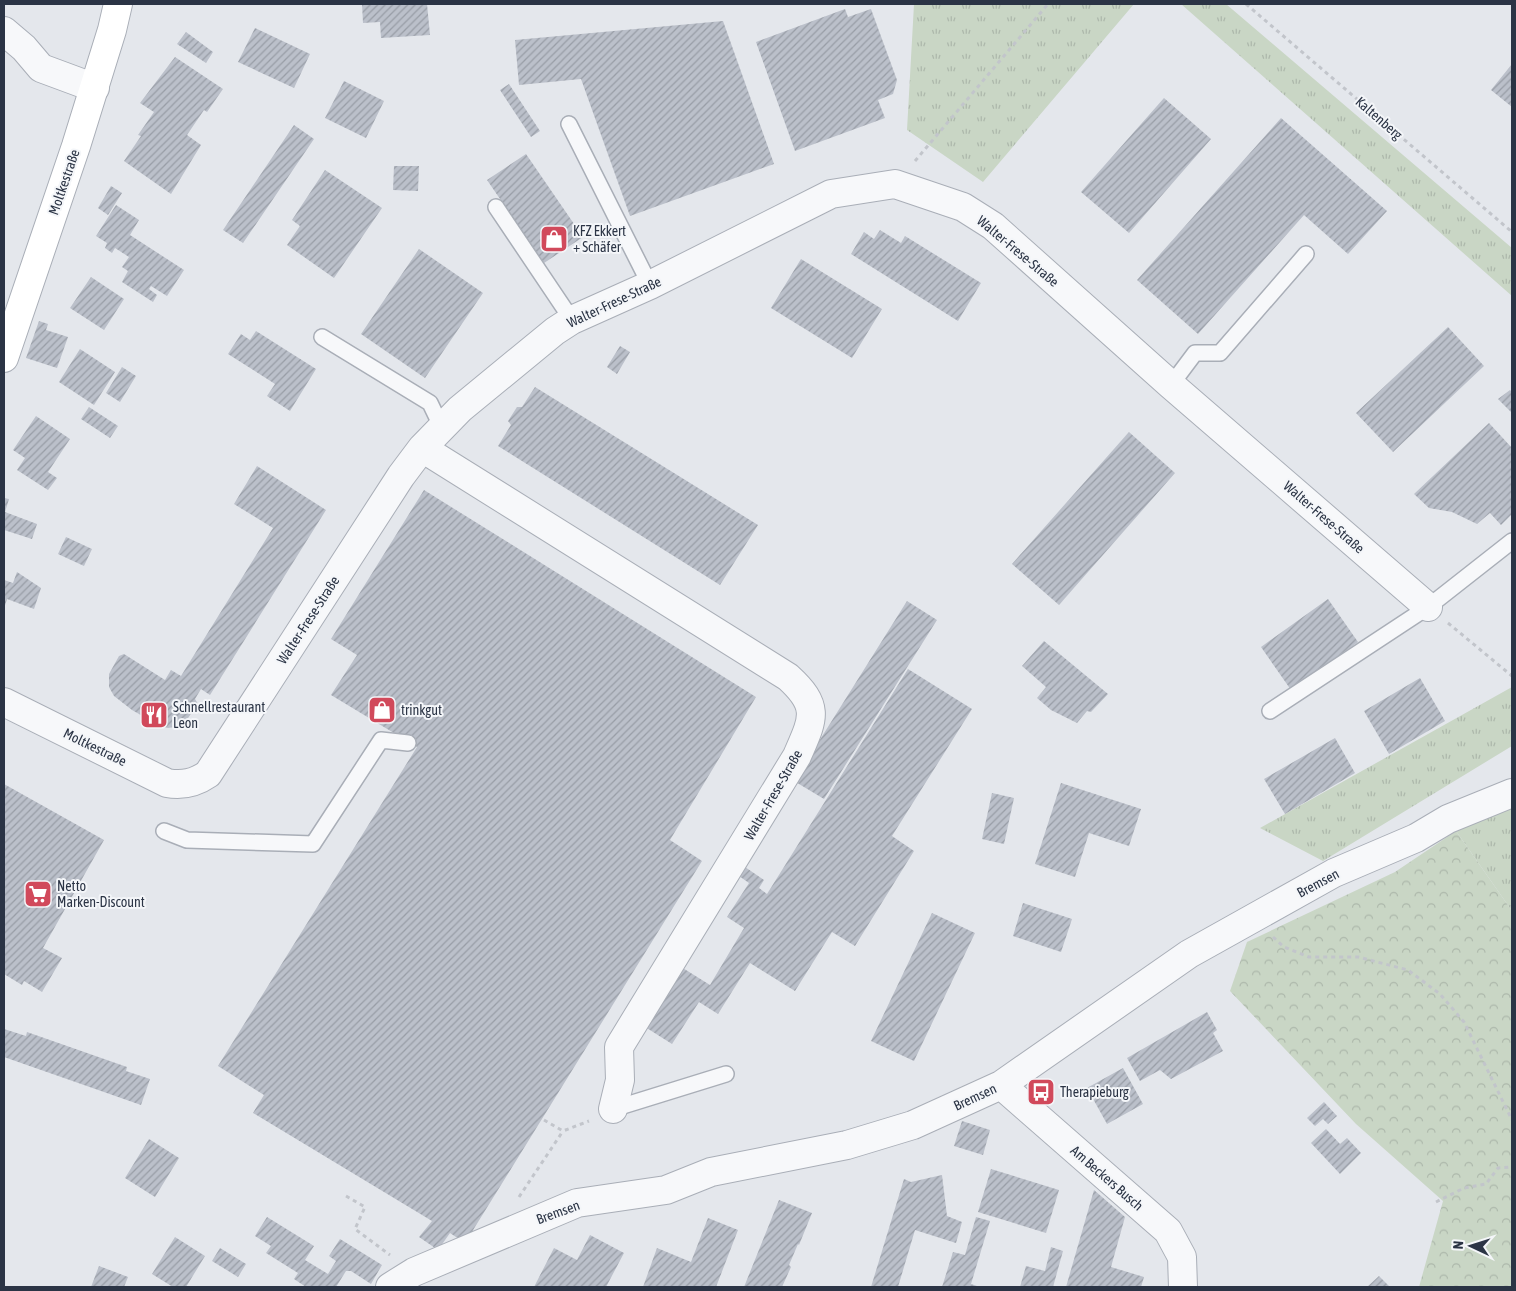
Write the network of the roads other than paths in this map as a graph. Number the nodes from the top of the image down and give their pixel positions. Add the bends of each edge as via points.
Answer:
1 (118, 4) edge
2 (4, 31) edge
3 (95, 88) junction
4 (569, 124) dead end
5 (496, 207) dead end
6 (1306, 254) dead end
7 (650, 285) junction
8 (572, 320) junction
9 (322, 337) dead end
10 (4, 358) edge
11 (1171, 385) junction
12 (442, 428) junction
13 (422, 448) junction
14 (1512, 541) edge
15 (1428, 607) junction
16 (4, 702) edge
17 (1270, 710) dead end
18 (408, 743) dead end
19 (188, 784) joint
20 (1512, 793) edge
21 (164, 831) dead end
22 (726, 1074) dead end
23 (1001, 1085) junction
24 (613, 1109) joint
25 (390, 1287) edge
26 (1183, 1287) edge

1 - 3 street, Moltkestraße
2 - 3 street via 41,68
3 - 10 street, Moltkestraße
4 - 7 lane
5 - 8 lane
6 - 11 lane via 1220,353 1195,354
7 - 8 street, Walter-Frese-Straße
7 - 11 street, Walter-Frese-Straße via 831,194 895,184 963,207 992,226
8 - 12 street, Walter-Frese-Straße via 460,409
9 - 12 lane via 430,403
11 - 15 street, Walter-Frese-Straße
12 - 13 street, Walter-Frese-Straße
13 - 19 street, Walter-Frese-Straße via 208,774
13 - 24 street, Walter-Frese-Straße via 788,678 803,691 812,705 808,730 797,756 619,1047 620,1080
14 - 15 lane
15 - 17 lane
16 - 19 street, Moltkestraße via 167,783
18 - 21 lane via 381,740 314,844 187,840
20 - 23 street, Bremsen via 1448,819 1416,838 1334,873 1189,954
22 - 24 lane
23 - 25 street, Bremsen via 913,1125 847,1145 711,1172 666,1190 577,1203 414,1272
23 - 26 street, Am Beckers Busch via 1168,1231 1182,1257

